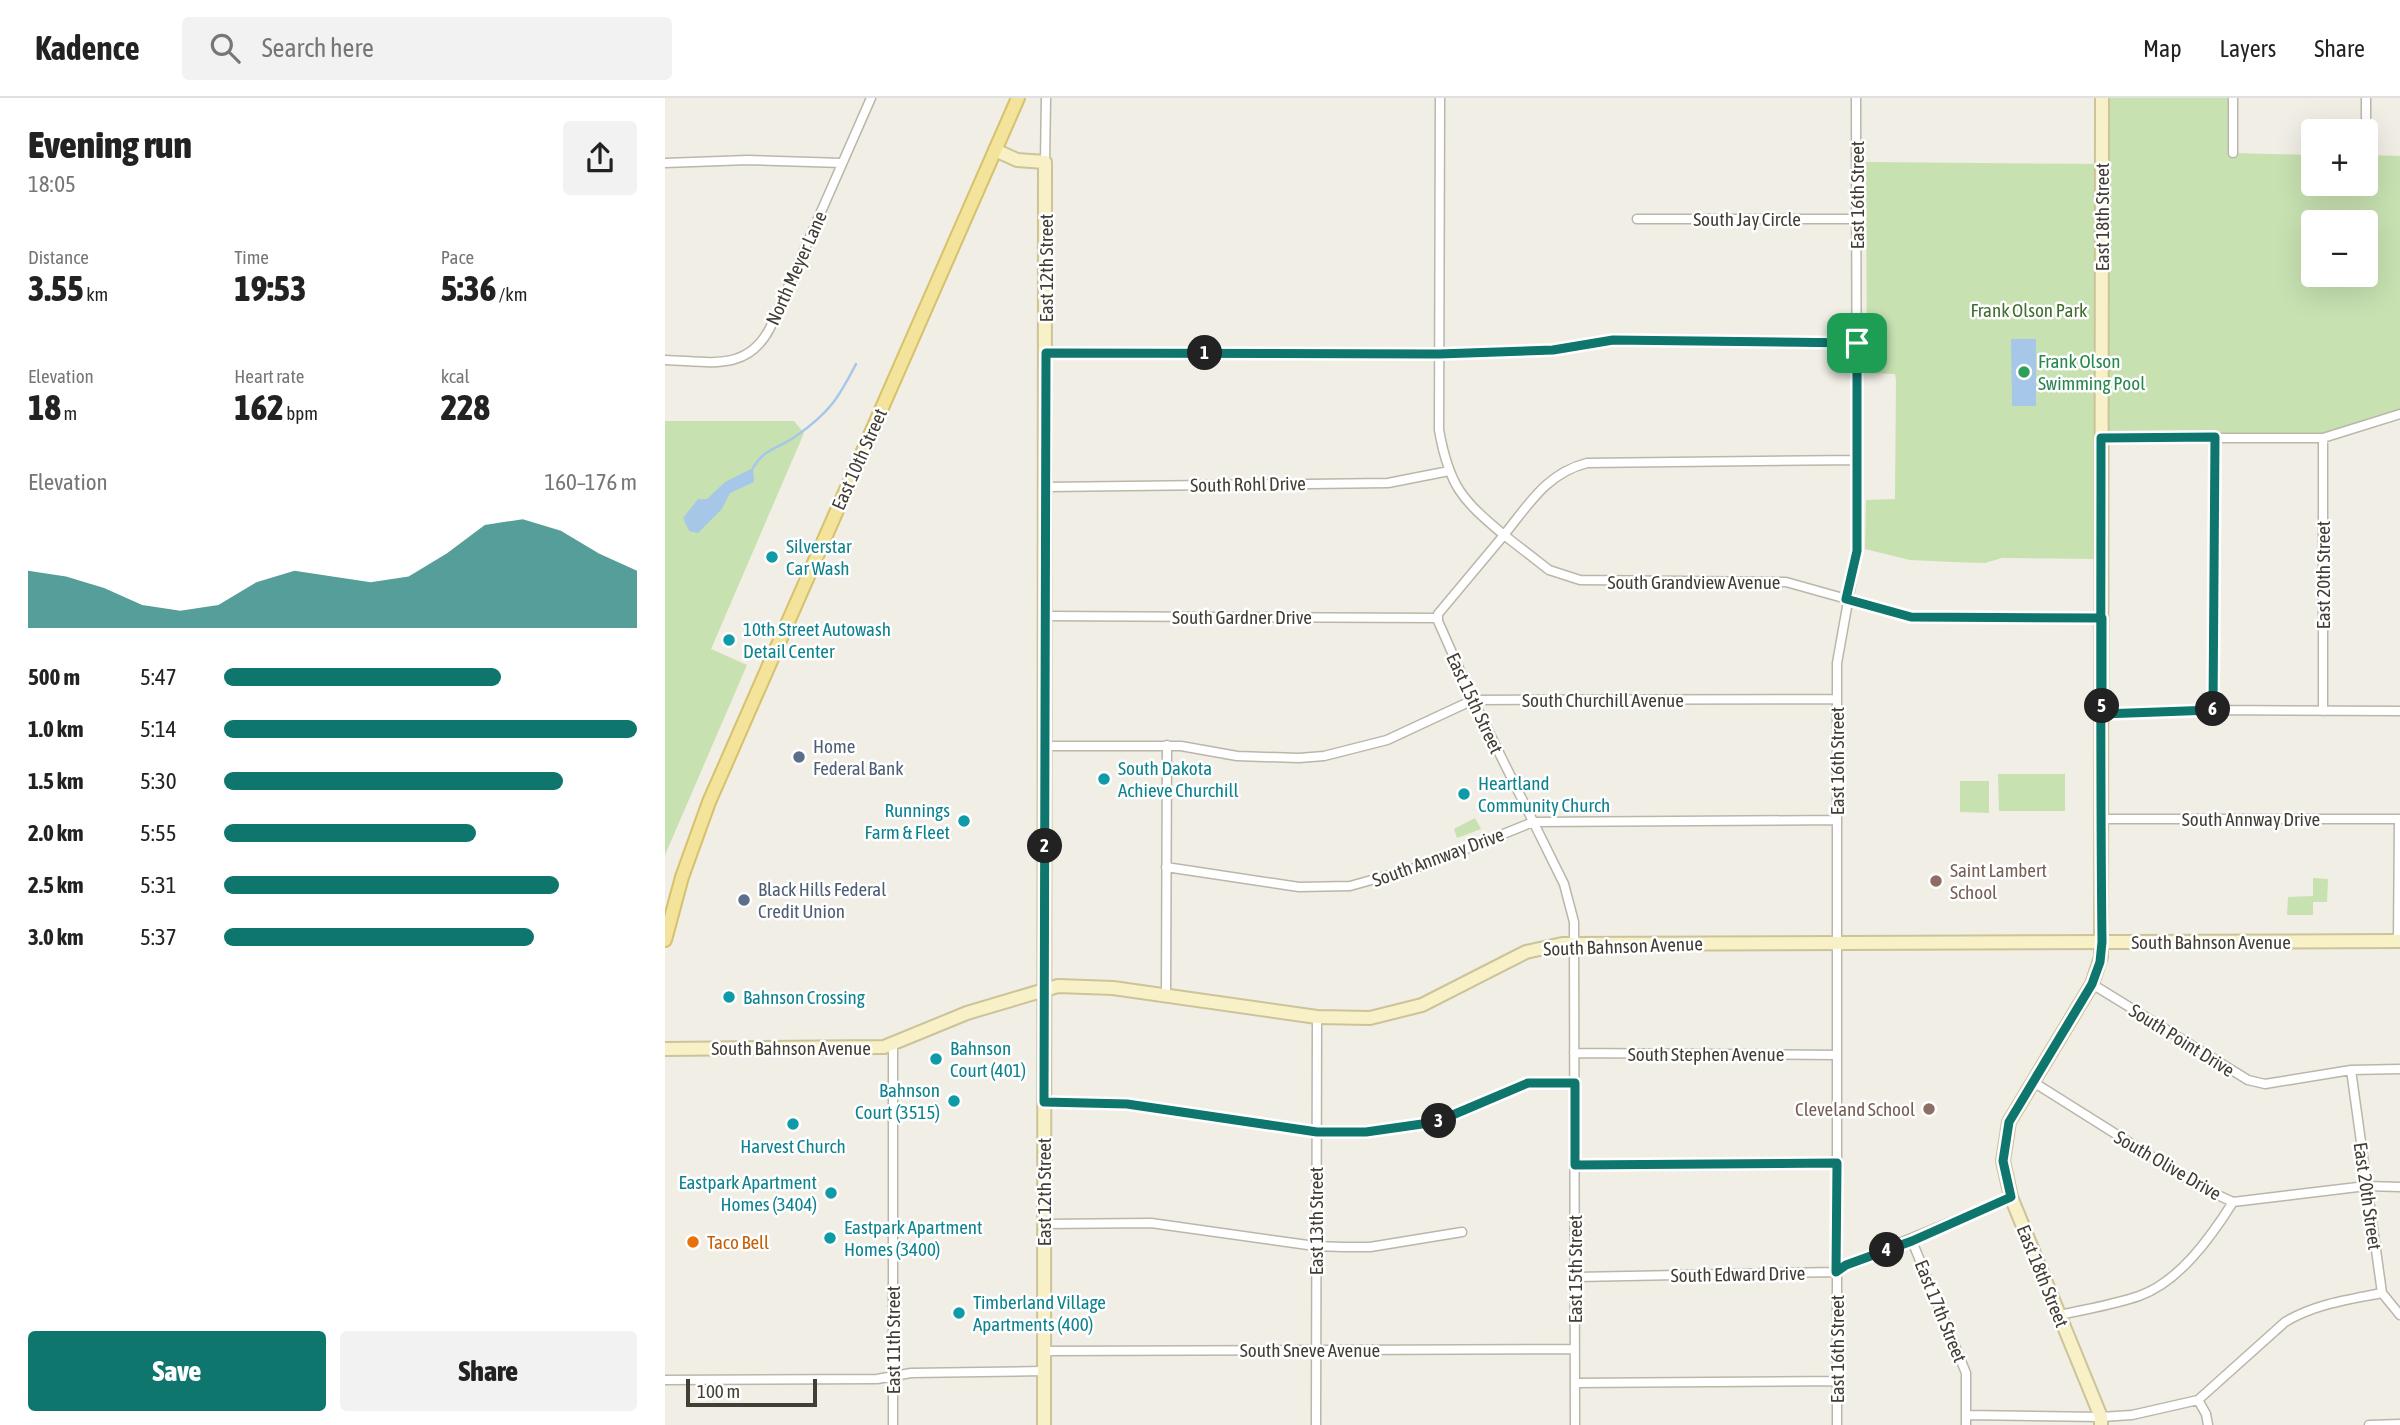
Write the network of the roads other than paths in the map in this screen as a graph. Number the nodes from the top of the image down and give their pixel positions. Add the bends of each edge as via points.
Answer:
1 (871, 98) edge
2 (1017, 98) edge
3 (1046, 98) edge
4 (1440, 98) edge
5 (1856, 98) edge
6 (2102, 98) edge
7 (2233, 98) edge
8 (2366, 98) edge
9 (2366, 119) edge
10 (995, 150) junction
11 (2233, 153) dead end
12 (1045, 162) junction
13 (665, 163) edge
14 (842, 163) junction
15 (1637, 219) dead end
16 (1858, 219) junction
17 (1857, 343) junction
18 (1046, 353) junction
19 (1439, 354) junction
20 (665, 360) edge
21 (2400, 414) edge
22 (2215, 437) junction
23 (2101, 438) junction
24 (2323, 438) junction
25 (1856, 460) junction
26 (1449, 471) junction
27 (1046, 487) junction
28 (1504, 536) junction
29 (1846, 599) junction
30 (1045, 616) junction
31 (1438, 618) junction
32 (2102, 618) junction
33 (1837, 699) junction
34 (1473, 700) junction
35 (2213, 710) junction
36 (2323, 711) junction
37 (2400, 711) edge
38 (2102, 714) junction
39 (1046, 746) junction
40 (1167, 746) junction
41 (2400, 819) edge
42 (1837, 820) junction
43 (2101, 820) junction
44 (1533, 822) junction
45 (1166, 867) junction
46 (665, 940) edge
47 (2399, 941) edge
48 (2102, 942) junction
49 (1837, 943) junction
50 (1574, 944) junction
51 (2092, 984) junction
52 (1045, 988) junction
53 (1166, 996) junction
54 (1317, 1017) junction
55 (893, 1046) junction
56 (665, 1049) edge
57 (1574, 1053) junction
58 (1837, 1055) junction
59 (2400, 1069) edge
60 (2351, 1070) junction
61 (2032, 1082) junction
62 (1575, 1083) junction
63 (1044, 1102) junction
64 (1317, 1132) junction
65 (1837, 1163) junction
66 (1575, 1165) junction
67 (2366, 1186) junction
68 (2400, 1187) edge
69 (2011, 1197) junction
70 (2233, 1202) junction
71 (1044, 1224) junction
72 (1462, 1232) dead end
73 (1912, 1241) junction
74 (1315, 1246) junction
75 (1836, 1272) junction
76 (1576, 1277) junction
77 (2382, 1293) junction
78 (2060, 1315) junction
79 (2400, 1315) edge
80 (1575, 1349) junction
81 (1316, 1350) junction
82 (1044, 1351) junction
83 (1044, 1371) junction
84 (893, 1376) junction
85 (665, 1380) edge
86 (1838, 1381) junction
87 (1575, 1383) junction
88 (2198, 1400) junction
89 (1967, 1415) junction
90 (2101, 1421) edge
91 (2400, 1424) edge
92 (893, 1425) edge
93 (1044, 1425) edge
94 (1315, 1425) edge
95 (1575, 1425) edge
96 (1837, 1425) edge
97 (1966, 1425) edge
98 (2208, 1425) edge
99 (2369, 1425) edge

1 - 14 street, North Meyer Lane
2 - 10 main road, East 10th Street
3 - 12 street, East 12th Street
4 - 19 street
5 - 16 street, East 16th Street
6 - 23 street, East 18th Street
7 - 11 street
8 - 9 street
10 - 12 street via 1017,159
10 - 46 main road, East 10th Street via 709,802
12 - 18 street, East 12th Street
13 - 14 street
14 - 20 street, North Meyer Lane via 757,349 734,360
15 - 16 street, South Jay Circle
16 - 17 street, East 16th Street
17 - 19 street via 1613,340 1553,350
17 - 25 street, East 16th Street
18 - 19 street
18 - 27 street, East 12th Street
19 - 26 street via 1439,430
21 - 24 street
22 - 23 street
22 - 24 street
22 - 35 street
23 - 32 street, East 18th Street
24 - 36 street, East 20th Street
25 - 28 street via 1587,463 1568,468 1546,483
25 - 29 street, East 16th Street via 1857,551
26 - 27 street, South Rohl Drive via 1388,483
26 - 28 street via 1468,505
27 - 30 street, East 12th Street
28 - 29 street, South Grandview Avenue via 1549,570 1580,580 1786,582
28 - 31 street
29 - 32 street, South Grandview Avenue via 1911,617
29 - 33 street, East 16th Street
30 - 31 street, South Gardner Drive
30 - 39 street, East 12th Street
31 - 34 street, East 15th Street
32 - 38 street, East 18th Street
33 - 34 street, South Churchill Avenue
33 - 42 street, East 16th Street
34 - 40 street, South Churchill Avenue via 1387,740 1324,756 1262,758
34 - 44 street, East 15th Street
35 - 36 street
35 - 38 street
36 - 37 street
38 - 43 street, East 18th Street
39 - 40 street, South Churchill Avenue
39 - 52 street, East 12th Street
40 - 45 street
41 - 43 street, South Annway Drive
41 - 47 street
42 - 44 street, South Annway Drive
42 - 49 street, East 16th Street
43 - 48 street, East 18th Street
44 - 45 street, South Annway Drive via 1429,864 1350,886 1299,887
44 - 50 street, East 15th Street via 1567,893
45 - 53 street
47 - 48 street, South Bahnson Avenue
48 - 49 street, South Bahnson Avenue
48 - 51 street, East 18th Street
49 - 50 street, South Bahnson Avenue
49 - 58 street, East 16th Street
50 - 54 street, South Bahnson Avenue via 1526,951 1443,995 1396,1013 1357,1019
50 - 57 street, East 15th Street
51 - 60 street, South Point Drive via 2248,1080 2283,1083
51 - 61 street, East 18th Street
52 - 53 street, South Bahnson Avenue via 1095,986
52 - 55 street, South Bahnson Avenue via 967,1013
52 - 63 street, East 12th Street
53 - 54 street, South Bahnson Avenue
54 - 64 street, East 13th Street
55 - 56 street, South Bahnson Avenue
55 - 84 street, East 11th Street
57 - 58 street, South Stephen Avenue
57 - 62 street, East 15th Street
58 - 65 street, East 16th Street
59 - 60 street, South Point Drive
60 - 67 street, East 20th Street
61 - 69 street, East 18th Street via 2004,1135 2003,1161
61 - 70 street, South Olive Drive via 2200,1187
62 - 64 street via 1528,1083 1425,1125 1392,1131
62 - 66 street, East 15th Street
63 - 64 street via 1127,1104
63 - 71 street, East 12th Street
64 - 74 street, East 13th Street
65 - 66 street
65 - 75 street, East 16th Street
66 - 76 street, East 15th Street
67 - 68 street, South Olive Drive
67 - 70 street, South Olive Drive
67 - 77 street, East 20th Street
69 - 73 street, South Edward Drive
69 - 78 street, East 18th Street
70 - 78 street via 2215,1231 2170,1279 2123,1301
71 - 74 street via 1151,1223
71 - 82 street, East 12th Street
72 - 74 street via 1370,1247
73 - 75 street, South Edward Drive
73 - 89 street, East 17th Street via 1963,1363
74 - 81 street, East 13th Street
75 - 76 street, South Edward Drive
75 - 86 street, East 16th Street
76 - 80 street, East 15th Street
77 - 79 street
77 - 88 street via 2327,1303 2291,1318
78 - 90 street, East 18th Street
80 - 81 street, South Sneve Avenue
80 - 87 street, East 15th Street
81 - 82 street, South Sneve Avenue
81 - 94 street, East 13th Street
82 - 83 street, East 12th Street
83 - 84 street
83 - 93 street, East 12th Street
84 - 85 street
84 - 92 street, East 11th Street
86 - 87 street
86 - 96 street, East 16th Street
87 - 95 street, East 15th Street
88 - 90 street
88 - 98 street
89 - 90 street
89 - 97 street, East 17th Street
91 - 99 street

